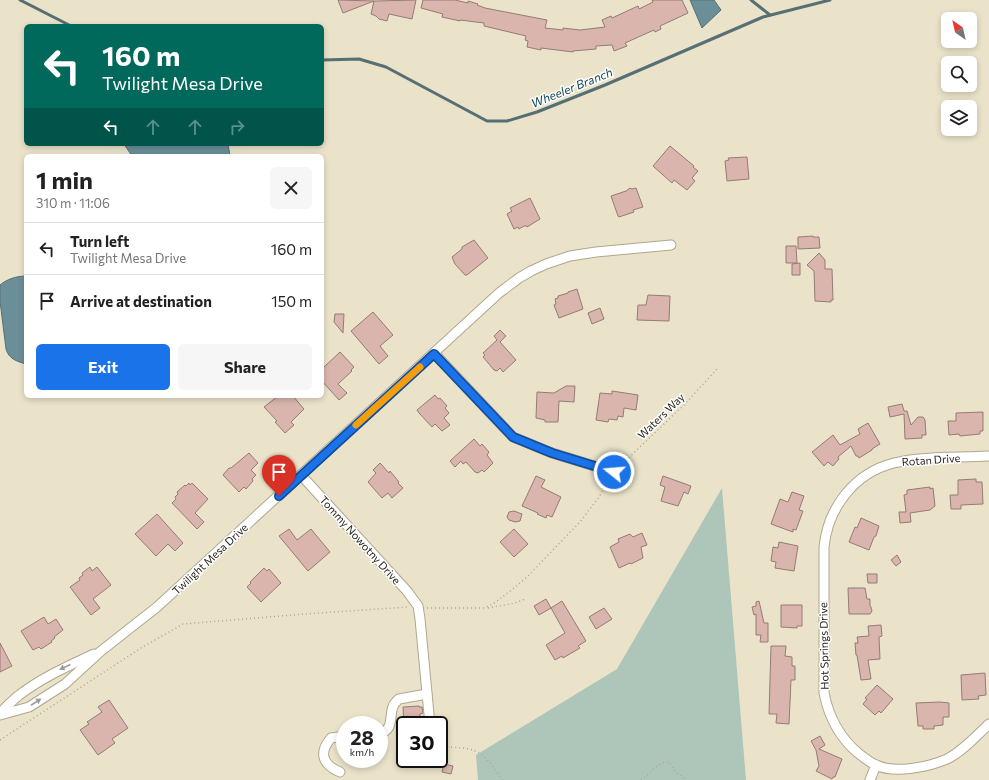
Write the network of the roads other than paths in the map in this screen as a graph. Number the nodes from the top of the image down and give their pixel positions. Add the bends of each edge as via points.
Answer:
1 (671, 245) dead end
2 (434, 354) junction
3 (989, 456) edge
4 (614, 472) road end
5 (301, 475) junction
6 (824, 547) joint
7 (101, 651) junction
8 (427, 694) junction
9 (0, 714) edge
10 (429, 716) edge
11 (989, 724) edge
12 (388, 728) edge
13 (336, 737) edge
14 (876, 765) junction
15 (340, 772) dead end
16 (870, 780) edge

1 - 2 street, Twilight Mesa Drive via 580,254 546,264 508,286
2 - 4 street via 513,437 552,453
2 - 5 street, Twilight Mesa Drive
3 - 6 street, Rotan Drive via 912,460 881,467 867,475 841,500 829,521
5 - 7 street, Twilight Mesa Drive via 157,607
5 - 8 street, Tommy Nowotny Drive via 418,606
6 - 14 street, Hot Springs Drive via 826,703 842,736 851,747
7 -> 9 street, Twilight Mesa Drive via 60,670 18,696
9 -> 7 street, Twilight Mesa Drive via 29,707 65,684
8 - 10 street
8 - 12 street via 399,699 392,705
11 - 14 street, Hot Springs Drive via 962,749 938,763 902,769
13 - 15 street via 331,738 323,755 330,767
14 - 16 street

